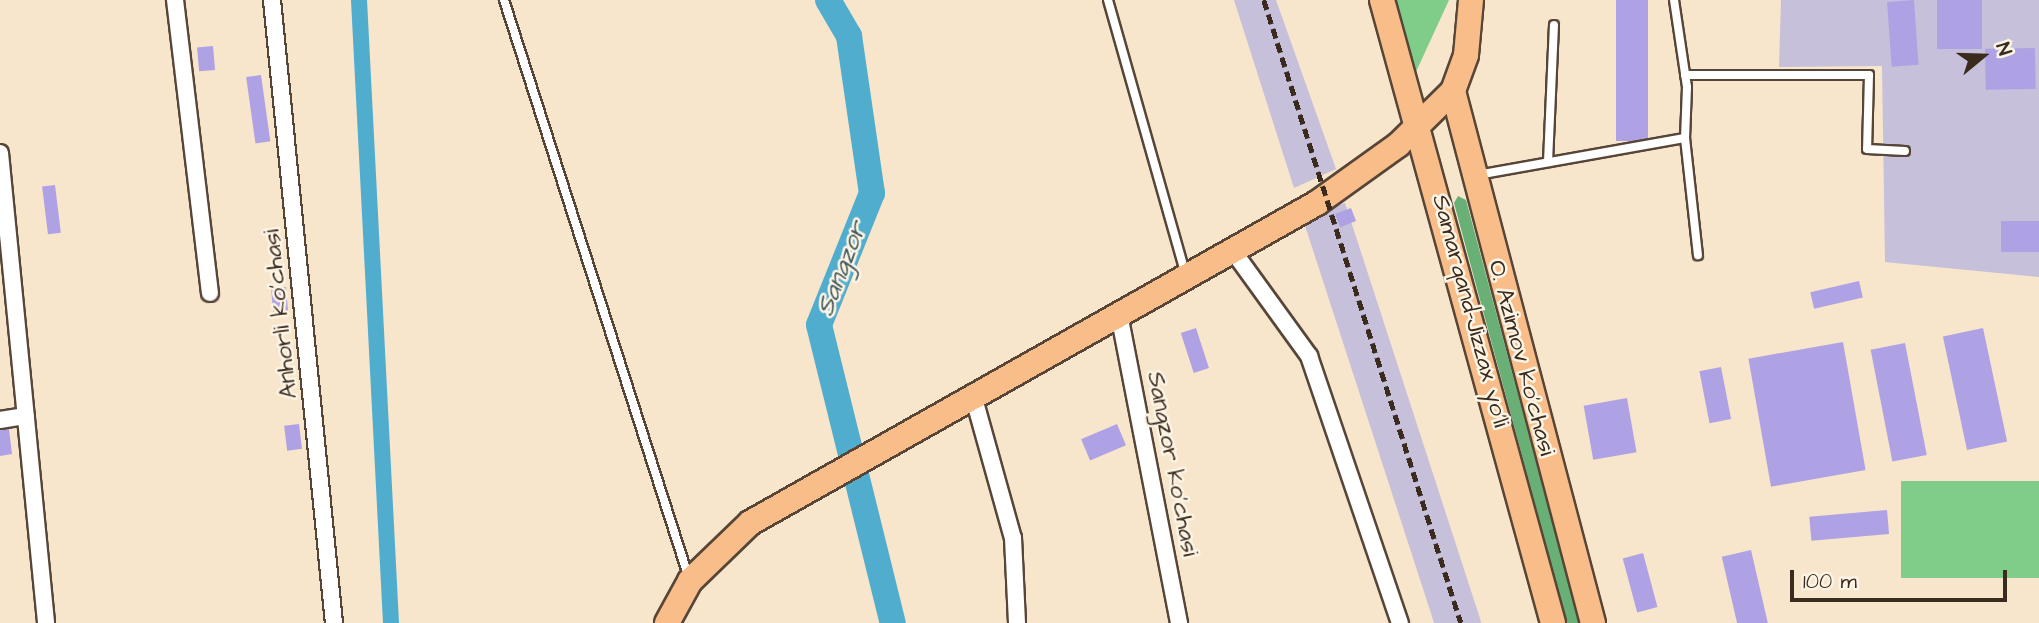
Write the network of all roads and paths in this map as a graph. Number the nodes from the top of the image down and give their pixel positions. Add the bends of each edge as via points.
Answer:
1 (175, 0) edge
2 (272, 0) edge
3 (504, 0) edge
4 (1108, 0) edge
5 (1382, 0) edge
6 (1471, 0) edge
7 (1674, 0) edge
8 (1554, 25) dead end
9 (1685, 75) junction
10 (1453, 91) junction
11 (1420, 121) junction
12 (1685, 138) junction
13 (1905, 151) dead end
14 (0, 153) edge
15 (1548, 162) junction
16 (1471, 176) junction
17 (1233, 251) junction
18 (1698, 255) dead end
19 (1186, 277) junction
20 (210, 293) dead end
21 (1119, 314) junction
22 (973, 395) junction
23 (26, 416) junction
24 (0, 420) edge
25 (690, 581) junction
26 (46, 623) edge
27 (334, 623) edge
28 (667, 623) edge
29 (1017, 623) edge
30 (1180, 623) edge
31 (1400, 623) edge
32 (1553, 623) edge
33 (1593, 623) edge

1 - 20 street
2 - 27 street, Anhorli ko'chasi
3 - 25 lane
4 - 19 lane
5 - 11 main road, Samarqand-Jizzax yo'li
6 - 10 main road via 1466,55
7 - 9 lane
8 - 15 lane
9 - 12 lane
9 - 13 lane via 1869,75 1867,149
10 - 11 main road
10 - 16 main road, O. Azimov ko'chasi
11 - 17 main road via 1326,198
11 - 32 main road, Samarqand-Jizzax yo'li
12 - 15 lane
12 - 18 lane
14 - 23 street
15 - 16 lane
16 - 33 main road, O. Azimov ko'chasi
17 - 19 main road
17 - 31 street via 1309,356
19 - 21 main road
21 - 22 main road
21 - 30 street, Sangzor ko'chasi
22 - 25 main road via 750,523
22 - 29 street via 1013,538
23 - 24 street
23 - 26 street
25 - 28 main road

